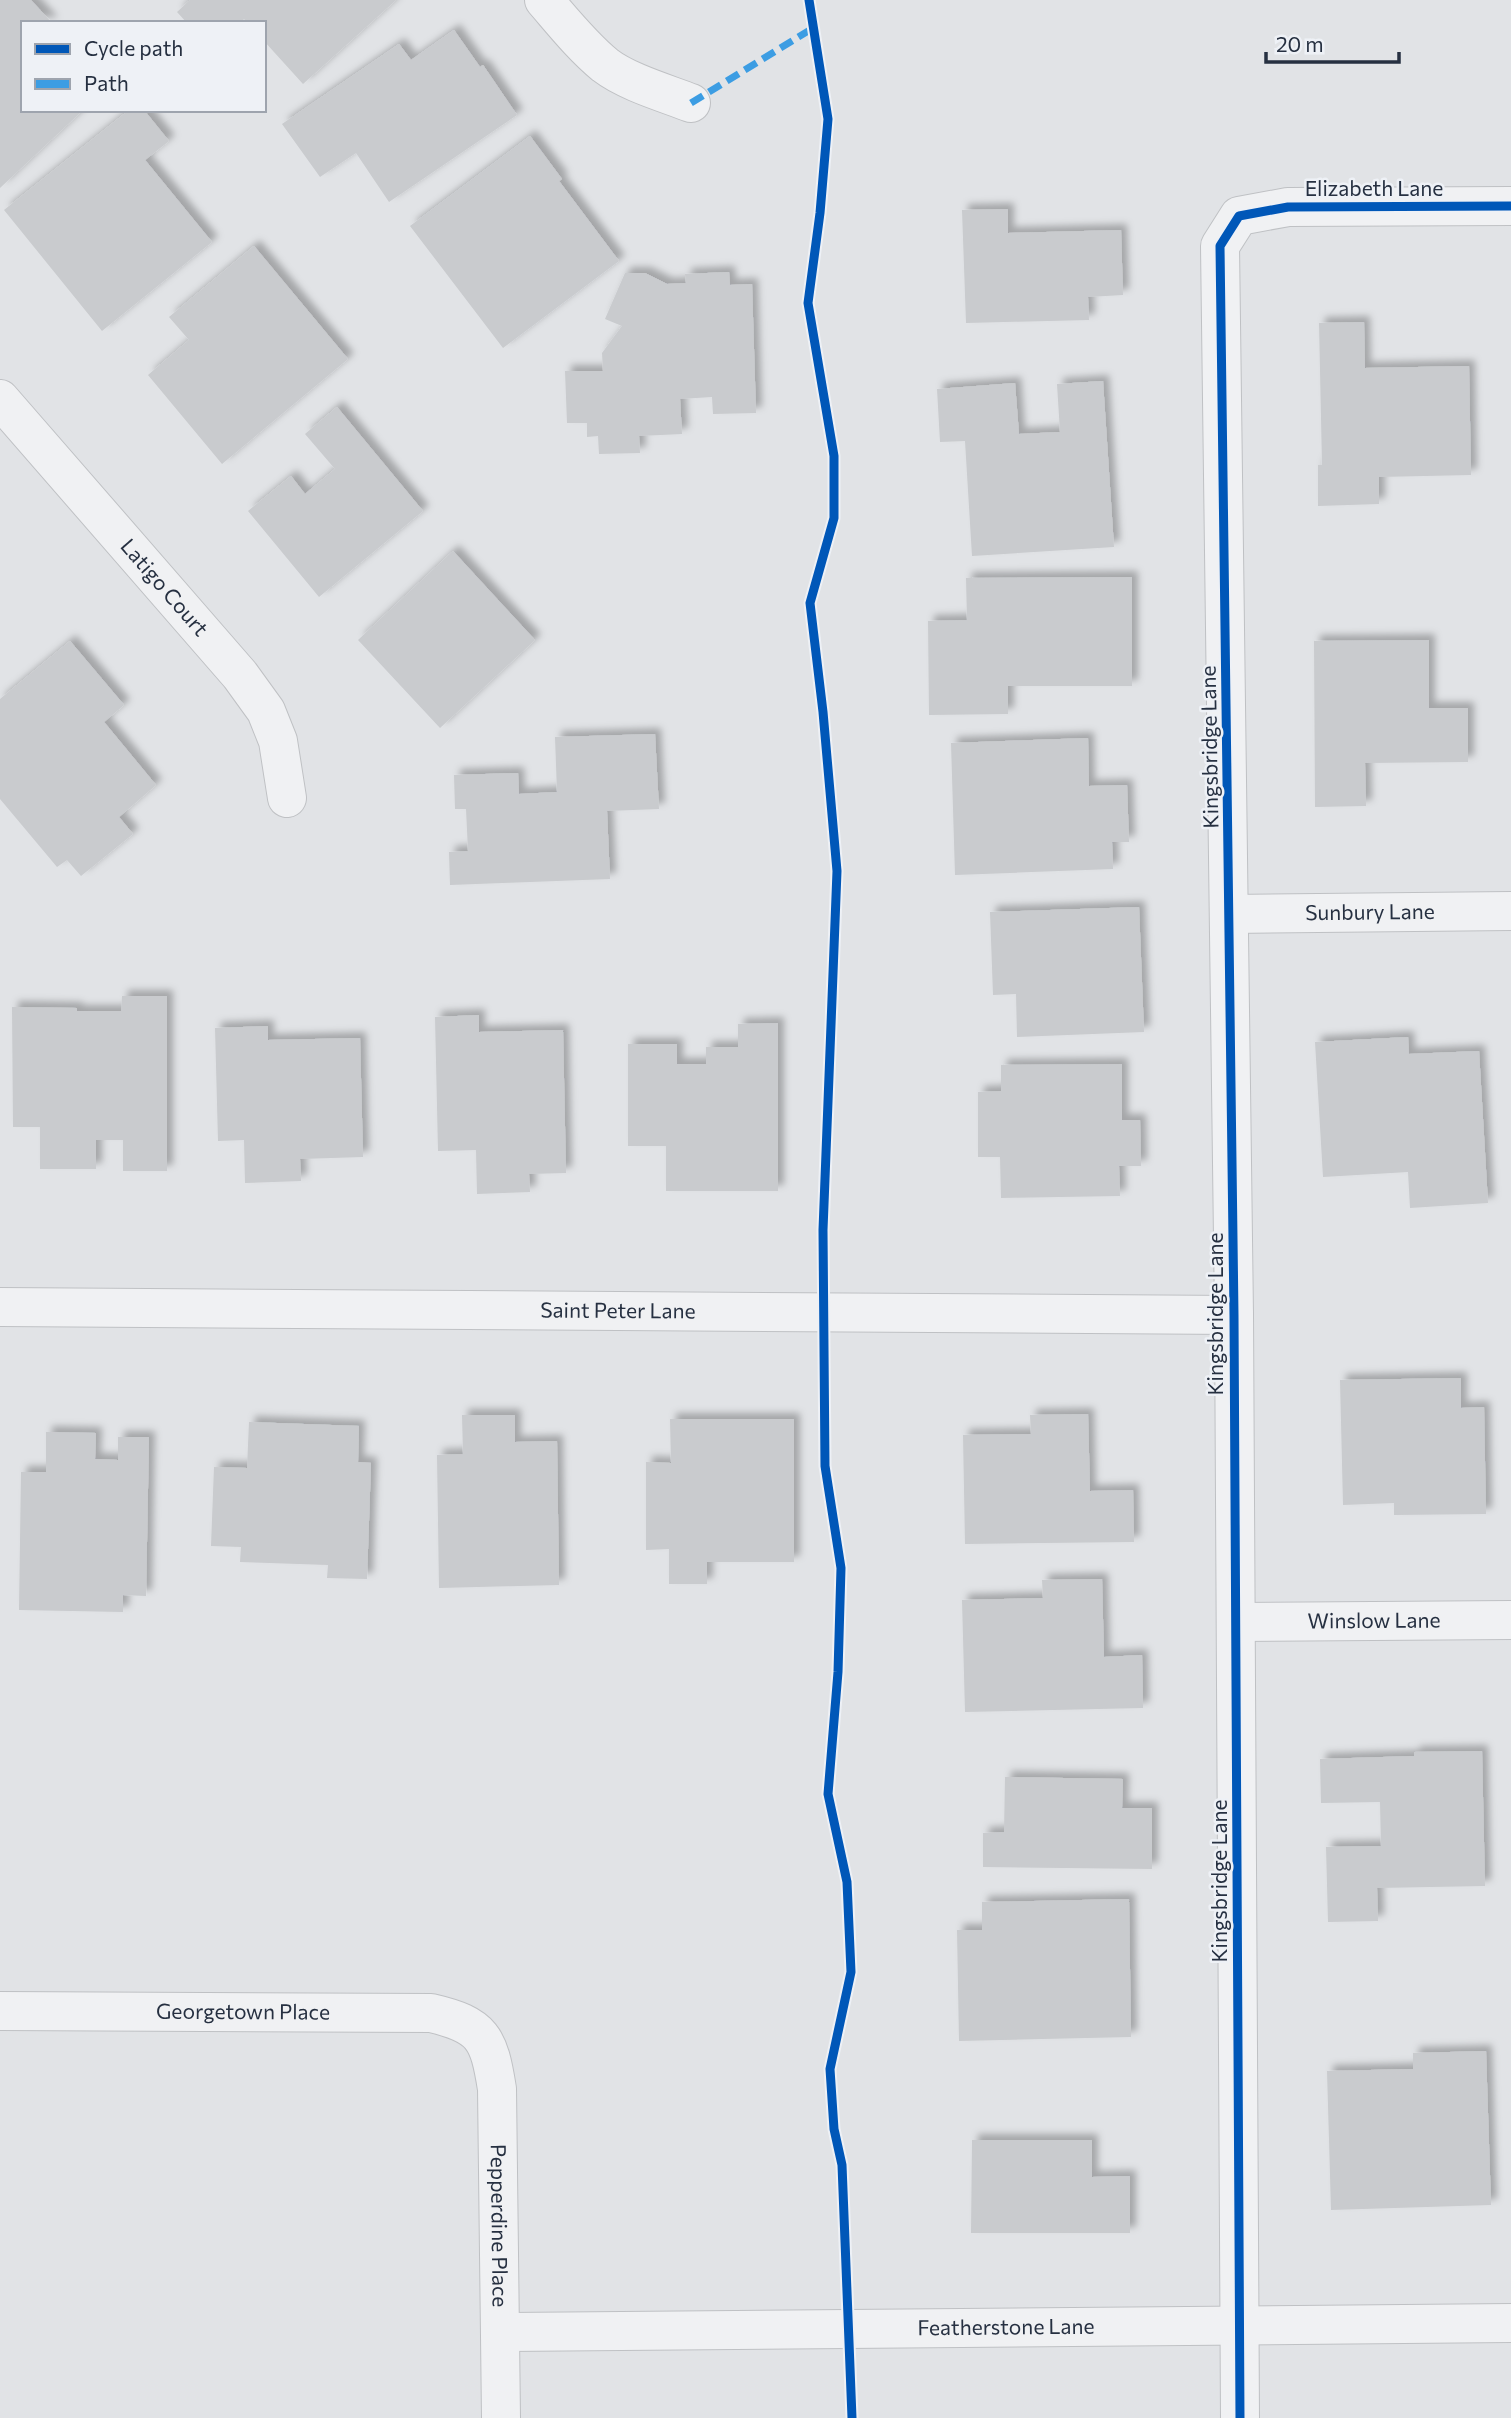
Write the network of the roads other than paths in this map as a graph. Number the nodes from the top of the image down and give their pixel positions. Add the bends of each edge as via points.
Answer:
1 (544, 0) edge
2 (691, 103) dead end
3 (1511, 206) edge
4 (1239, 216) joint
5 (0, 399) edge
6 (287, 798) dead end
7 (1511, 911) edge
8 (1230, 914) junction
9 (0, 1307) edge
10 (1234, 1315) junction
11 (1511, 1620) edge
12 (1236, 1622) junction
13 (0, 2011) edge
14 (481, 2035) joint
15 (1511, 2323) edge
16 (1239, 2326) junction
17 (500, 2332) junction
18 (501, 2418) edge
19 (1240, 2418) edge

1 - 2 street via 607,67
3 - 4 street, Elizabeth Lane via 1288,208
4 - 8 street, Kingsbridge Lane via 1220,246
5 - 6 street, Latigo Court via 266,711 278,741
7 - 8 street, Sunbury Lane
8 - 10 street, Kingsbridge Lane
9 - 10 street, Saint Peter Lane
10 - 12 street, Kingsbridge Lane
11 - 12 street, Winslow Lane
12 - 16 street, Kingsbridge Lane
13 - 14 street, Georgetown Place via 431,2012 460,2019
14 - 17 street, Pepperdine Place via 497,2089
15 - 16 street, Featherstone Lane
16 - 17 street, Featherstone Lane
16 - 19 street, Kingsbridge Lane
17 - 18 street, Pepperdine Place

